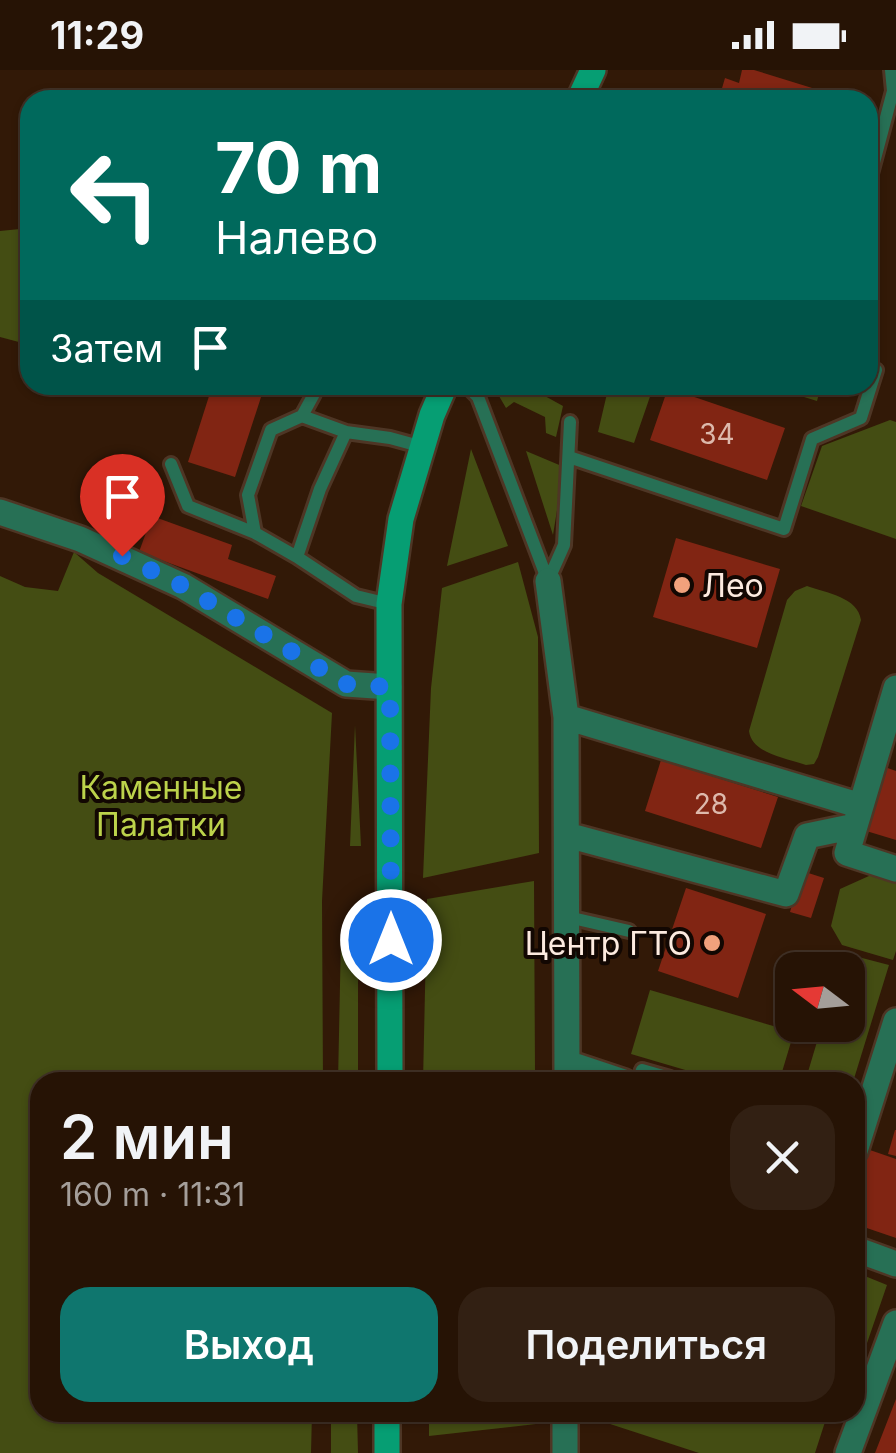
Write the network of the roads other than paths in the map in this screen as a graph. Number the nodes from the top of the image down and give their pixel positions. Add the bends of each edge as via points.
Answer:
1 (891, 70) edge
2 (878, 149) edge
3 (313, 395) edge
4 (441, 395) edge
5 (476, 395) edge
6 (869, 395) edge
7 (302, 416) junction
8 (570, 422) dead end
9 (346, 432) junction
10 (423, 446) junction
11 (570, 457) junction
12 (171, 464) dead end
13 (0, 512) edge
14 (255, 533) junction
15 (297, 557) junction
16 (548, 580) junction
17 (389, 604) junction
18 (390, 687) junction
19 (896, 688) edge
20 (566, 717) junction
21 (858, 816) junction
22 (567, 835) junction
23 (896, 869) edge
24 (568, 916) junction
25 (628, 931) dead end
26 (896, 1021) edge
27 (390, 1072) edge
28 (567, 1072) edge
29 (865, 1119) edge
30 (865, 1253) edge
31 (896, 1264) edge
32 (896, 1323) edge
33 (865, 1407) edge
34 (387, 1422) edge
35 (566, 1422) edge
36 (859, 1422) edge
37 (387, 1453) edge
38 (565, 1453) edge
39 (848, 1453) edge

1 - 2 lane via 894,91
3 - 7 lane
4 - 10 main road
5 - 16 lane
6 - 11 lane via 862,418 812,438 784,529
7 - 9 lane
7 - 14 lane via 271,430 248,495
8 - 11 lane
9 - 10 lane
9 - 15 lane
10 - 17 main road via 401,519
11 - 16 lane via 564,544
12 - 14 lane via 188,506
13 - 18 street via 183,586 346,684
14 - 15 lane
15 - 17 lane via 356,596
16 - 20 street
17 - 18 main road
18 - 27 main road
19 - 21 street
20 - 21 street
20 - 22 street
21 - 22 street via 807,836 786,894
21 - 23 street via 847,853
22 - 24 street
24 - 25 lane
24 - 28 street
26 - 29 street
30 - 31 street
32 - 33 street
34 - 37 main road
35 - 38 street
36 - 39 street

